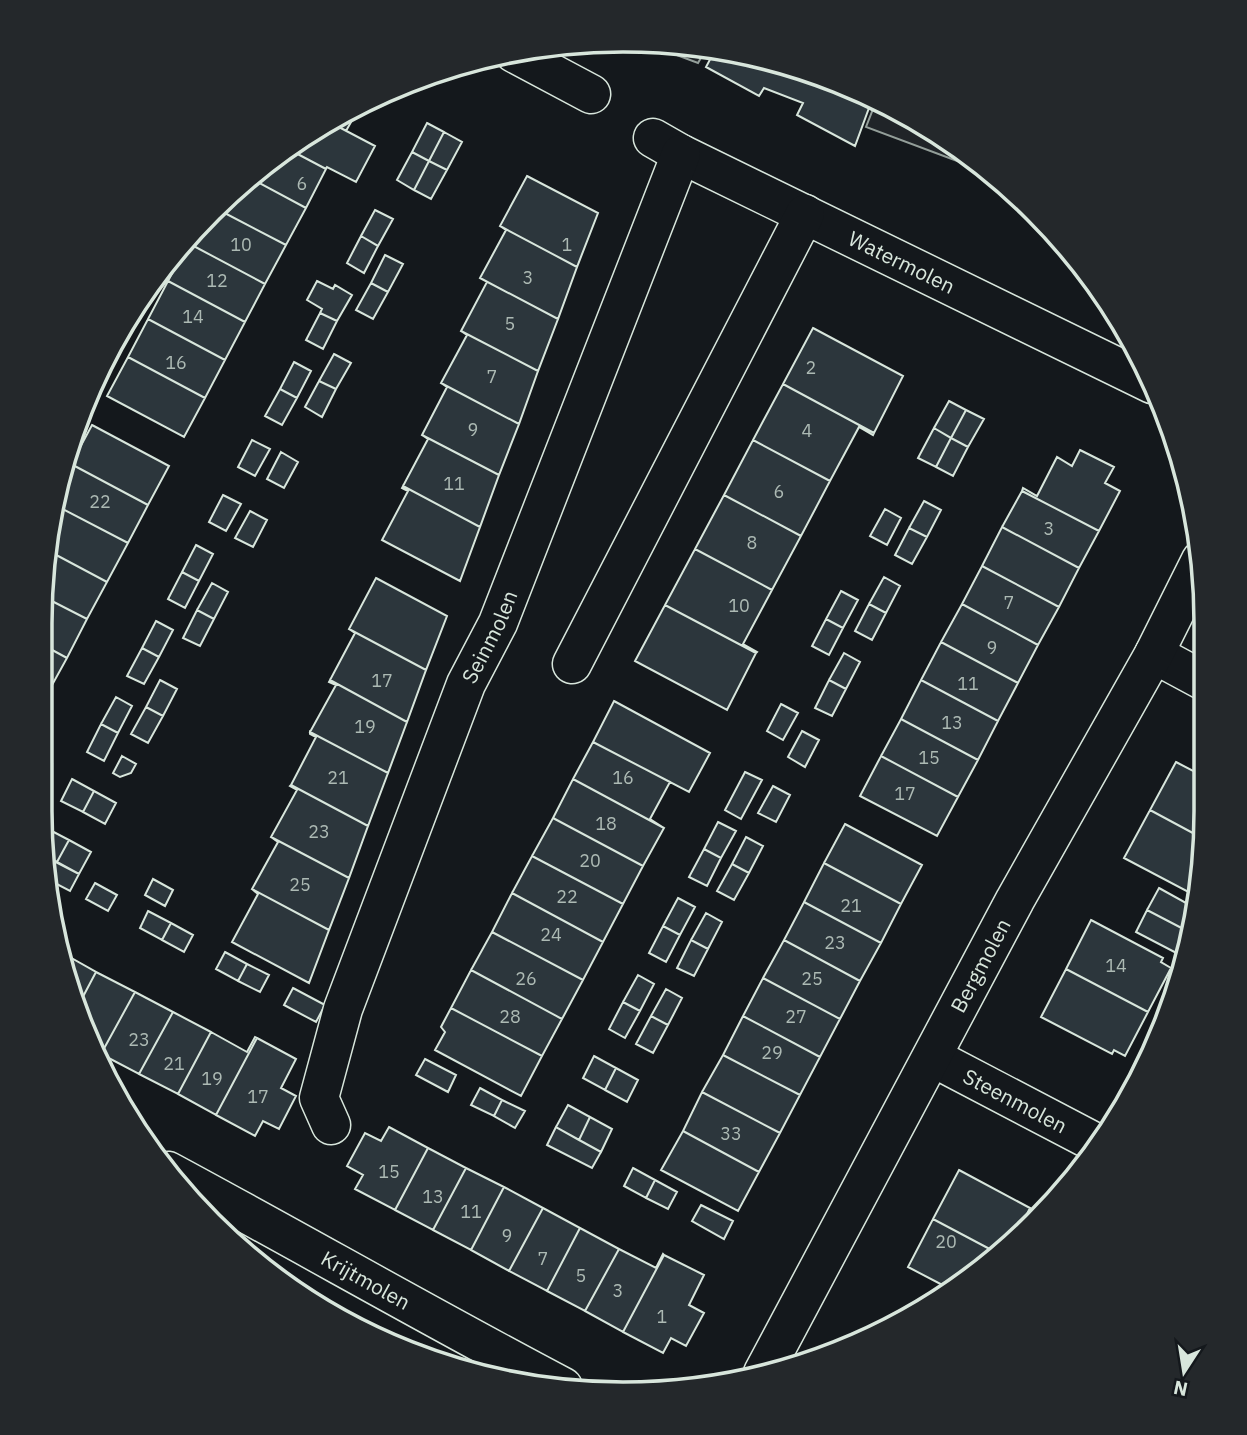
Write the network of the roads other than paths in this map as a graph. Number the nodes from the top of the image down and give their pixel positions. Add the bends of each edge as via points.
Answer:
1 (528, 60) edge
2 (591, 94) dead end
3 (667, 146) joint
4 (805, 214) junction
5 (1139, 378) edge
6 (1192, 578) edge
7 (1154, 654) junction
8 (572, 664) dead end
9 (1194, 676) edge
10 (932, 1057) junction
11 (331, 1125) dead end
12 (1090, 1140) edge
13 (198, 1192) edge
14 (768, 1364) edge
15 (545, 1377) edge

1 - 2 street
3 - 4 street, Watermolen
3 - 11 street, Seinmolen via 498,623 466,684 343,1009 318,1098
4 - 5 street, Watermolen
4 - 8 street
6 - 7 street, Bergmolen
7 - 9 street
7 - 10 street, Bergmolen
10 - 12 street, Steenmolen
10 - 14 street, Bergmolen
13 - 15 street, Krijtmolen via 273,1227

